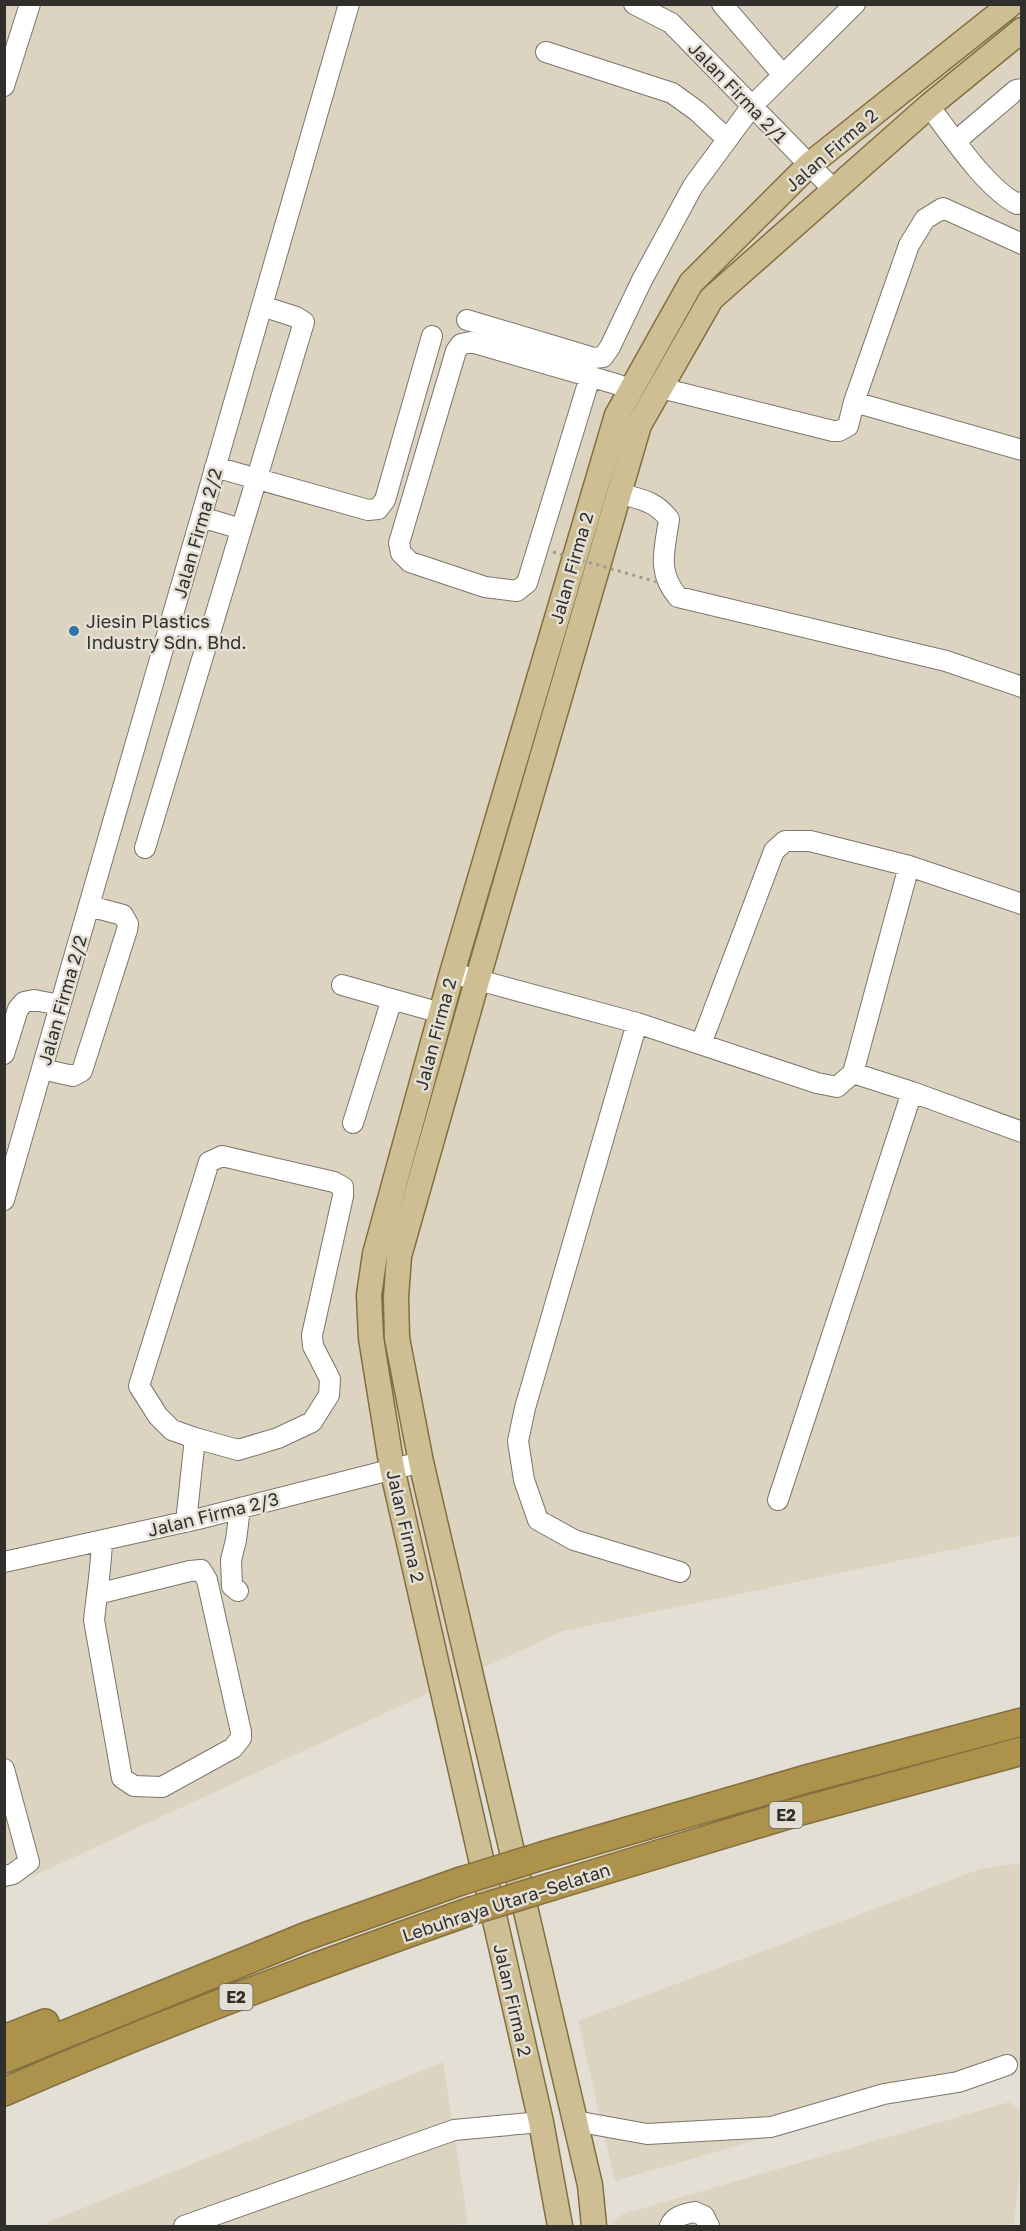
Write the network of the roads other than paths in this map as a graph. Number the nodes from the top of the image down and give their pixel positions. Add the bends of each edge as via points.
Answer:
1 (30, 4) edge
2 (349, 4) edge
3 (634, 4) edge
4 (722, 4) edge
5 (855, 4) edge
6 (1011, 4) edge
7 (1019, 34) edge
8 (546, 52) dead end
9 (783, 75) junction
10 (5, 82) edge
11 (1022, 89) edge
12 (752, 106) junction
13 (929, 106) junction
14 (727, 139) junction
15 (956, 141) junction
16 (809, 165) junction
17 (834, 190) junction
18 (1022, 202) edge
19 (1022, 243) edge
20 (262, 306) junction
21 (467, 320) dead end
22 (432, 336) dead end
23 (590, 377) junction
24 (661, 388) junction
25 (631, 390) junction
26 (854, 402) junction
27 (1022, 450) edge
28 (215, 467) junction
29 (257, 478) junction
30 (619, 493) junction
31 (201, 517) junction
32 (241, 529) junction
33 (171, 623) junction
34 (209, 633) junction
35 (1022, 687) edge
36 (145, 848) dead end
37 (909, 866) junction
38 (1022, 904) edge
39 (89, 906) junction
40 (452, 973) junction
41 (477, 981) junction
42 (342, 985) dead end
43 (392, 999) junction
44 (60, 1005) junction
45 (441, 1013) junction
46 (637, 1023) junction
47 (701, 1044) junction
48 (4, 1054) edge
49 (42, 1069) junction
50 (853, 1073) junction
51 (912, 1092) junction
52 (353, 1123) dead end
53 (1022, 1132) edge
54 (4, 1200) edge
55 (195, 1438) junction
56 (421, 1462) junction
57 (392, 1468) junction
58 (778, 1500) dead end
59 (240, 1508) junction
60 (186, 1522) junction
61 (102, 1541) junction
62 (5, 1561) edge
63 (680, 1572) dead end
64 (238, 1591) dead end
65 (97, 1594) junction
66 (1022, 1722) edge
67 (1022, 1751) edge
68 (4, 1769) edge
69 (4, 1876) edge
70 (155, 1998) junction
71 (4, 2039) edge
72 (4, 2060) edge
73 (1006, 2065) dead end
74 (4, 2092) edge
75 (541, 2121) junction
76 (575, 2121) junction
77 (194, 2224) edge
78 (560, 2226) edge
79 (594, 2226) edge
80 (670, 2226) edge
81 (709, 2226) edge

1 - 10 street
2 - 20 street, Jalan Firma 2/2
3 - 12 street, Jalan Firma 2/1 via 671,23
4 - 9 street
5 - 9 street
6 - 16 main road, Jalan Firma 2
7 - 13 main road, Jalan Firma 2
8 - 14 street via 672,93
9 - 12 street
11 - 15 street
12 - 14 street
12 - 16 street, Jalan Firma 2/1
13 - 15 street
13 - 17 main road, Jalan Firma 2
14 - 21 street via 693,186 603,357 594,358
15 - 18 street via 1001,194 1017,204
16 - 17 street, Jalan Firma 2/1
16 - 25 main road, Jalan Firma 2 via 691,283
17 - 24 main road, Jalan Firma 2 via 711,299
19 - 26 street via 943,208 926,219 909,245
20 - 28 street, Jalan Firma 2/2
20 - 29 street via 304,322
22 - 29 street via 385,500 378,509 368,510
23 - 23 street via 527,583 517,591 485,587 410,561 401,553 399,543 461,344 471,342
23 - 25 street
24 - 26 street via 833,431 848,426
24 - 30 main road, Jalan Firma 2 via 639,425
25 - 40 main road, Jalan Firma 2 via 617,415
26 - 27 street
28 - 29 street
28 - 31 street, Jalan Firma 2/2
29 - 32 street
30 - 35 street via 659,507 669,519 665,576 678,597 946,661
30 - 41 main road, Jalan Firma 2
31 - 32 street
31 - 33 street, Jalan Firma 2/2
32 - 34 street
33 - 34 street
33 - 39 street, Jalan Firma 2/2
34 - 36 street
37 - 38 street
37 - 47 street via 810,841 785,841 774,851
37 - 50 street
39 - 44 street, Jalan Firma 2/2
39 - 49 street via 123,915 127,930 82,1071 73,1076
40 - 41 street
40 - 45 main road, Jalan Firma 2
41 - 46 street
41 - 56 main road, Jalan Firma 2 via 399,1256 397,1338
42 - 43 street
43 - 45 street
43 - 52 street
44 - 48 street via 24,1002 18,1009
44 - 49 street, Jalan Firma 2/2
45 - 57 main road, Jalan Firma 2 via 375,1254 369,1295 370,1338
46 - 47 street
46 - 63 street via 518,1441 524,1480 538,1520 574,1540
47 - 50 street via 837,1087
49 - 54 street, Jalan Firma 2/2
50 - 51 street
51 - 53 street
51 - 58 street
55 - 55 street via 172,1430 139,1386 209,1162 222,1156 343,1187 312,1335 313,1346 330,1379 329,1395 312,1422 278,1438 238,1450
55 - 60 street
56 - 57 street, Jalan Firma 2/3
56 - 76 main road, Jalan Firma 2
57 - 59 street, Jalan Firma 2/3
57 - 75 main road, Jalan Firma 2
59 - 60 street, Jalan Firma 2/3
59 - 64 street via 231,1560 232,1586
60 - 61 street, Jalan Firma 2/3
61 - 62 street, Jalan Firma 2/3
61 - 65 street
65 - 65 street via 94,1620 122,1778 134,1786 162,1787 233,1748 241,1732 207,1580 201,1570
66 - 70 highway, Lebuhraya Utara–Selatan / E2, bridge via 810,1778 461,1881 307,1936
67 - 74 highway, Lebuhraya Utara–Selatan / E2, bridge via 801,1810 471,1911 220,2003
68 - 69 street via 29,1862
70 - 71 highway via 111,1997
70 - 72 highway, Lebuhraya Utara–Selatan / E2
73 - 76 street via 958,2082 884,2094 771,2127 647,2134
75 - 77 street via 454,2130
75 - 78 main road, Jalan Firma 2
76 - 79 main road, Jalan Firma 2 via 590,2185
80 - 81 street via 679,2216 694,2212 704,2216

